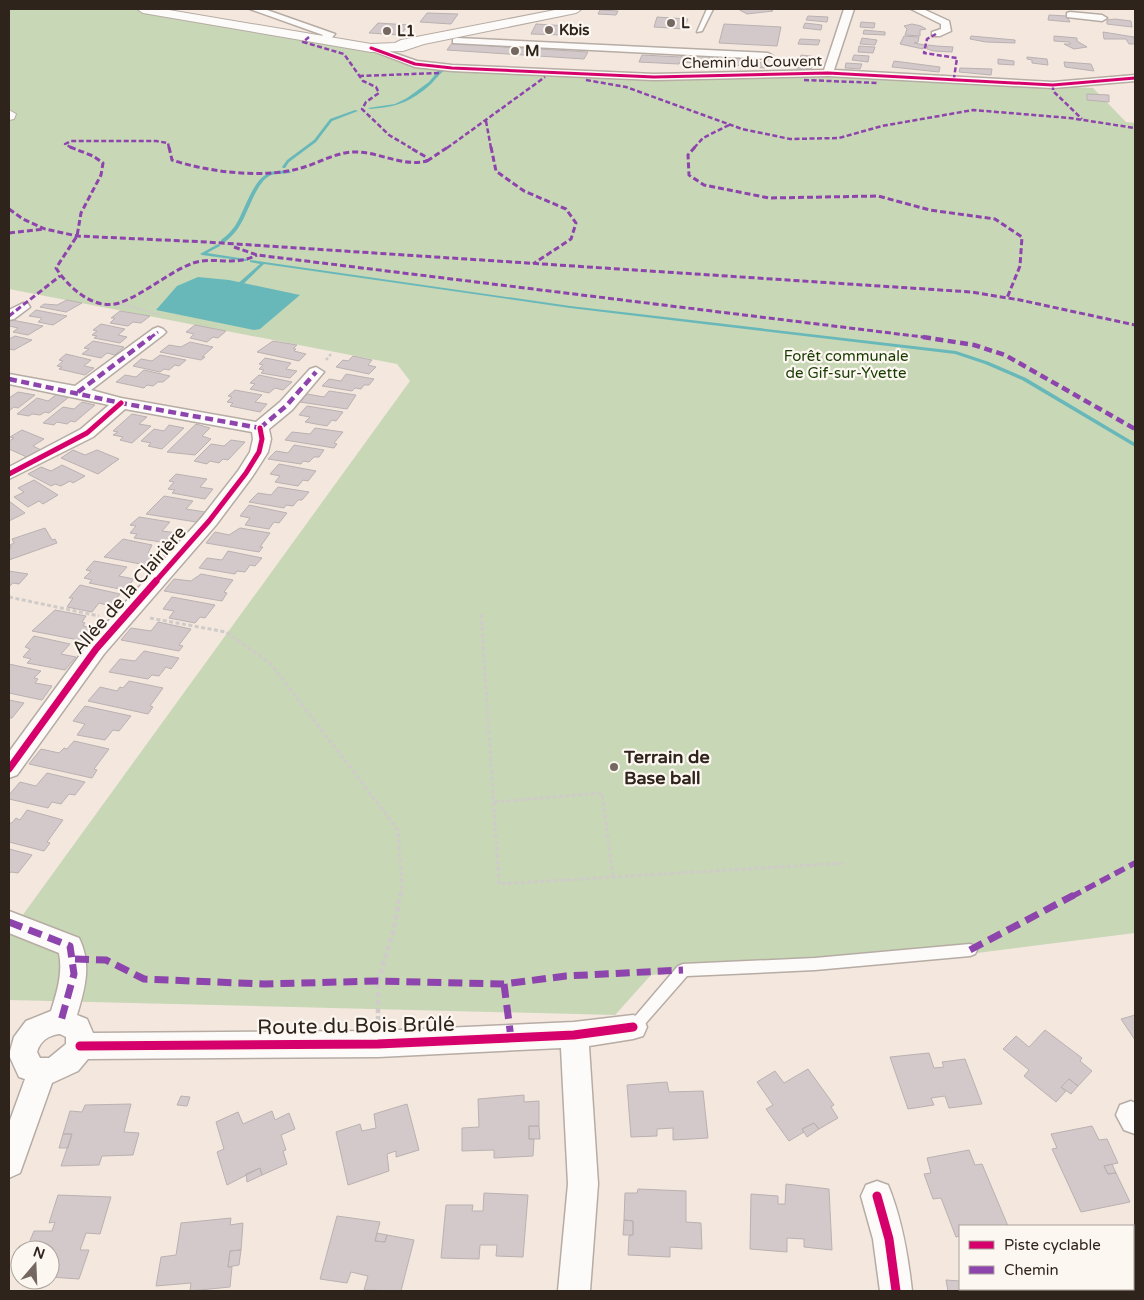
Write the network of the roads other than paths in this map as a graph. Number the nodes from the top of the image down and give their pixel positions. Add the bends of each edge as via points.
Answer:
1 (143, 9) edge
2 (255, 9) edge
3 (576, 9) edge
4 (710, 9) edge
5 (849, 9) edge
6 (916, 9) edge
7 (1085, 13) edge
8 (1070, 15) dead end
9 (1102, 18) dead end
10 (699, 31) dead end
11 (936, 34) dead end
12 (326, 40) junction
13 (458, 41) dead end
14 (395, 50) junction
15 (768, 56) dead end
16 (611, 62) junction
17 (828, 73) junction
18 (1135, 78) edge
19 (23, 307) dead end
20 (9, 316) edge
21 (158, 332) road end
22 (316, 372) dead end
23 (9, 379) edge
24 (78, 392) junction
25 (120, 403) junction
26 (260, 428) junction
27 (9, 474) edge
28 (9, 769) edge
29 (9, 922) edge
30 (970, 950) dead end
31 (61, 1020) junction
32 (633, 1027) joint
33 (574, 1035) junction
34 (16, 1045) edge
35 (80, 1046) junction
36 (42, 1072) junction
37 (9, 1163) edge
38 (877, 1196) dead end
39 (574, 1291) edge
40 (896, 1291) edge

1 - 12 street
2 - 12 street via 330,34
3 - 14 street via 419,42
4 - 10 lane
5 - 17 street
6 - 11 street via 946,23 946,31
7 - 8 street
7 - 9 street
12 - 14 street
13 - 16 street
14 - 16 street, Chemin du Couvent via 415,64 452,68
15 - 16 street
16 - 17 street, Chemin du Couvent via 654,77
17 - 18 street, Chemin du Couvent via 1053,85
19 - 20 street
21 - 24 street
22 - 26 street via 286,406
23 - 24 street
24 - 25 street
25 - 26 street
25 - 27 street via 87,433
26 - 28 street, Allée de la Clairière via 259,452 246,473 96,649
29 - 31 street via 70,946 75,959 71,991
30 - 32 lane via 815,964 683,970
31 - 34 street via 42,1025
31 - 35 street via 80,1031
32 - 33 street, Route du Bois Brûlé
33 - 35 street, Route du Bois Brûlé via 378,1044
33 - 39 street via 583,1184
34 - 36 street via 27,1066
35 - 36 street via 65,1064
36 - 37 street
38 - 40 street via 889,1239

